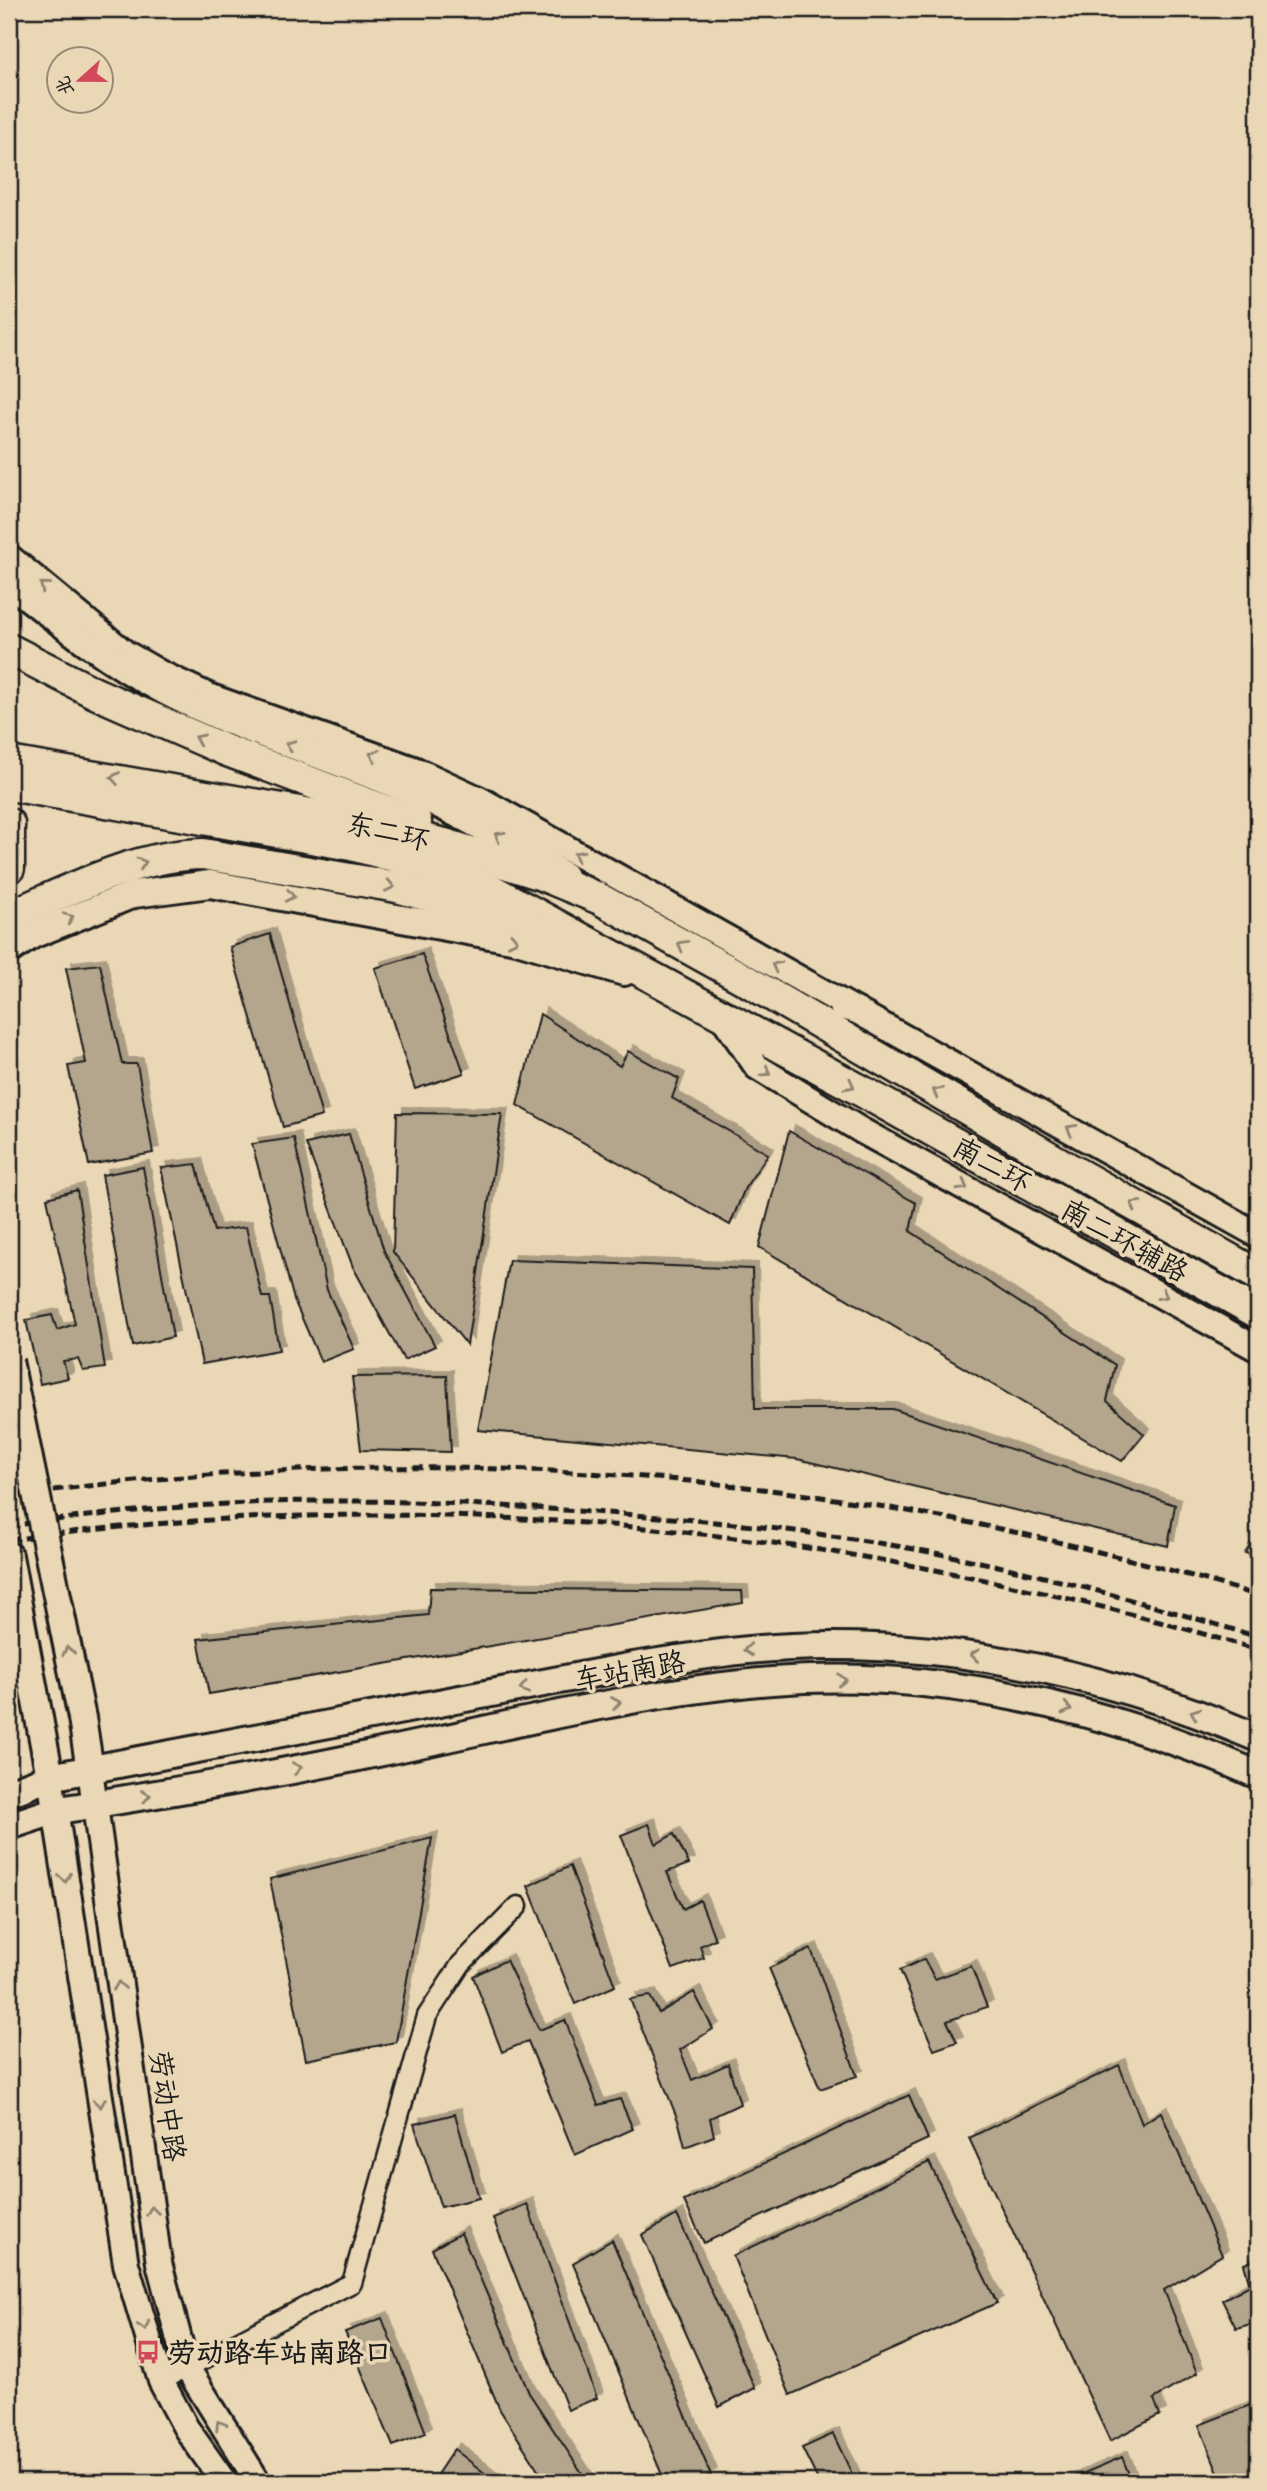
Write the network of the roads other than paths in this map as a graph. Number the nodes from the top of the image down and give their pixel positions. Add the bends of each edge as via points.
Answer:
1 (9, 557) edge
2 (9, 582) edge
3 (9, 649) edge
4 (9, 762) edge
5 (9, 785) edge
6 (9, 824) edge
7 (489, 858) junction
8 (9, 868) edge
9 (598, 898) junction
10 (10, 916) edge
11 (587, 940) junction
12 (9, 950) edge
13 (742, 978) junction
14 (671, 989) junction
15 (857, 1012) junction
16 (724, 1019) junction
17 (1258, 1235) edge
18 (1258, 1275) edge
19 (1258, 1313) edge
20 (1258, 1349) edge
21 (9, 1361) edge
22 (9, 1556) edge
23 (1258, 1738) edge
24 (90, 1770) junction
25 (1258, 1775) edge
26 (50, 1777) junction
27 (9, 1793) edge
28 (95, 1804) junction
29 (54, 1811) junction
30 (9, 1826) edge
31 (518, 1906) dead end
32 (186, 2367) junction
33 (161, 2381) junction
34 (224, 2482) edge
35 (258, 2482) edge

15 -> 1 main road via 481,800 416,770 211,697 158,672 125,653
9 -> 2 main road via 458,813 164,691 109,658
7 -> 3 highway via 405,817 225,750
7 -> 4 highway, 东二环 via 328,817
5 - 11 highway, 东二环 via 290,832 428,864 477,882
6 - 8 highway
7 - 9 highway, 东二环
13 -> 9 highway, 东二环
10 -> 11 highway via 141,863 203,854 397,887
11 - 14 highway, 东二环
12 -> 14 main road via 32,934 134,894 210,884 517,940
13 - 15 main road
18 -> 13 highway, 南二环
14 - 16 highway, 东二环
17 -> 15 main road
16 -> 19 highway, 南二环
16 -> 20 main road, 南二环辅路 via 757,1067 862,1131
24 -> 21 main road, 劳动中路, bridge
22 - 26 main road
23 -> 24 main road, 车站南路 via 1116,1686 1035,1666 926,1649 805,1647 715,1653 633,1666
24 - 26 main road, 车站南路
24 - 28 main road, 劳动中路
28 -> 25 main road, 车站南路 via 625,1702 773,1681 839,1679 976,1689 1049,1704 1125,1724
26 - 27 main road, 车站南路
26 - 29 main road
28 - 29 main road, 车站南路
32 -> 28 main road, 劳动中路 via 159,2263
29 - 30 main road, 车站南路
29 -> 33 main road via 126,2264
31 - 32 street via 461,1964 427,2015 352,2283
32 - 33 street
35 -> 32 main road, 劳动中路
33 - 34 main road via 186,2428

